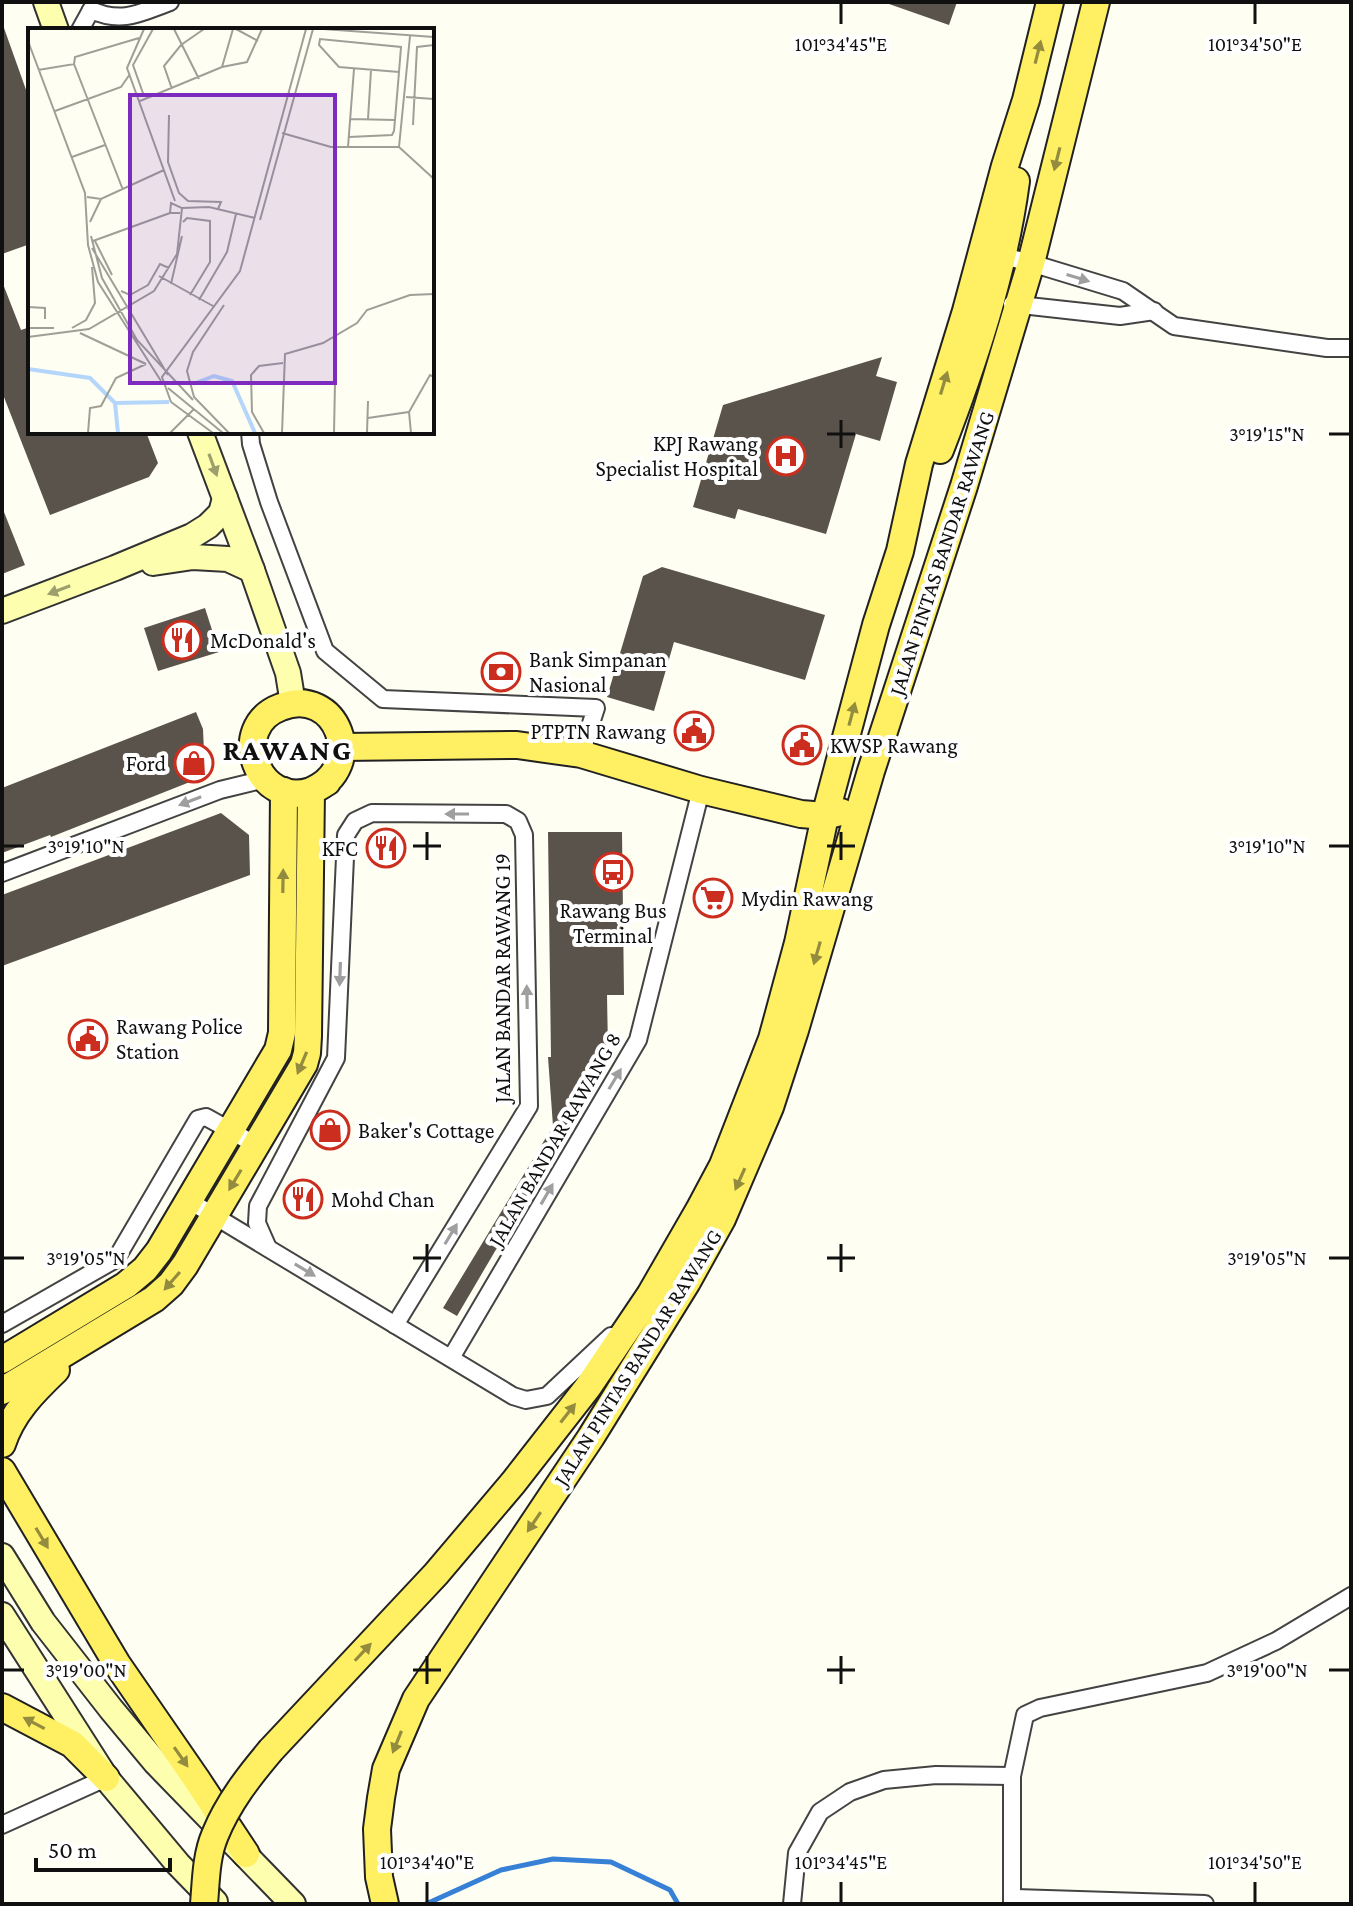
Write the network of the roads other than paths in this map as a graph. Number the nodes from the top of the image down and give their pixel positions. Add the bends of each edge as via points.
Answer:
1 (46, 2) edge
2 (170, 2) edge
3 (1050, 2) edge
4 (1096, 2) edge
5 (89, 6) edge
6 (55, 28) edge
7 (81, 28) edge
8 (1026, 100) junction
9 (1003, 256) junction
10 (1031, 263) junction
11 (990, 299) junction
12 (1018, 306) junction
13 (1154, 311) junction
14 (1351, 348) edge
15 (201, 434) edge
16 (250, 434) edge
17 (225, 498) junction
18 (900, 551) junction
19 (115, 568) junction
20 (252, 570) junction
21 (2, 611) edge
22 (293, 704) junction
23 (342, 747) junction
24 (581, 754) junction
25 (871, 771) junction
26 (274, 785) junction
27 (319, 786) junction
28 (701, 790) junction
29 (749, 802) junction
30 (825, 816) junction
31 (2, 873) edge
32 (761, 1068) junction
33 (229, 1129) junction
34 (256, 1145) junction
35 (188, 1200) junction
36 (214, 1216) junction
37 (268, 1248) junction
38 (650, 1295) junction
39 (2, 1324) edge
40 (395, 1325) junction
41 (87, 1340) junction
42 (9, 1354) edge
43 (451, 1358) junction
44 (2, 1391) edge
45 (2, 1444) edge
46 (2, 1471) edge
47 (2, 1556) edge
48 (1351, 1596) edge
49 (2, 1615) edge
50 (2, 1707) edge
51 (1012, 1776) junction
52 (106, 1778) junction
53 (2, 1825) edge
54 (246, 1854) junction
55 (1012, 1901) edge
56 (204, 1904) edge
57 (216, 1904) edge
58 (293, 1904) edge
59 (385, 1904) edge
60 (792, 1904) edge
61 (1205, 1904) edge

1 - 6 street
2 - 5 street via 128,18 104,16
8 -> 3 main road, JALAN PINTAS BANDAR RAWANG
4 -> 10 main road, JALAN PINTAS BANDAR RAWANG
5 - 7 street
8 - 9 main road
18 -> 8 main road, JALAN PINTAS BANDAR RAWANG via 919,464
9 - 10 street
9 - 11 main road
10 - 12 main road, JALAN PINTAS BANDAR RAWANG
10 -> 13 street via 1123,291
11 - 12 street
11 - 18 main road via 957,406
12 - 13 street via 1120,316
12 - 25 main road, JALAN PINTAS BANDAR RAWANG
13 - 14 street via 1174,326 1200,331
15 -> 17 street
16 - 24 street via 269,502 325,651 383,699 596,708
17 - 19 street via 221,513 208,526
17 - 20 street
30 -> 18 main road, JALAN PINTAS BANDAR RAWANG
19 - 20 street via 193,557 228,559
19 -> 21 street
20 - 22 street via 288,673
22 - 23 main road via 316,707 327,715
22 - 26 main road via 267,715 254,735 257,768
23 - 24 main road via 517,745
23 - 27 main road via 336,771
24 - 28 main road
25 - 30 main road via 843,812
25 -> 59 main road, JALAN PINTAS BANDAR RAWANG via 770,1107 722,1219 591,1437 416,1699 386,1769 377,1829
26 - 27 main road via 298,793
26 -> 31 street via 220,790
33 -> 26 main road via 278,1050 282,1033
27 -> 34 main road via 307,1053
28 - 29 main road
43 -> 28 street, JALAN BANDAR RAWANG 8 via 638,1040
29 - 30 main road
29 - 32 main road via 790,820 805,846
30 - 32 main road, JALAN PINTAS BANDAR RAWANG via 798,943
32 - 38 main road, JALAN PINTAS BANDAR RAWANG via 723,1165
33 - 34 street
33 - 35 main road
33 - 39 street via 206,1117 198,1119 116,1259
34 -> 36 main road
35 - 36 street
35 - 42 main road via 145,1269
36 - 37 street
36 -> 41 main road via 171,1284
37 -> 40 street
40 -> 37 street, JALAN BANDAR RAWANG 19 via 529,1106 524,835 518,821 506,814 372,813 355,821 346,835 336,1058 258,1206 257,1223
38 - 43 street via 547,1396 513,1396
56 -> 38 main road, JALAN PINTAS BANDAR RAWANG, bridge via 214,1836 237,1791 513,1483 588,1387
40 - 43 street
41 - 44 main road
41 - 45 main road via 19,1409
46 -> 54 main road via 117,1664
47 - 54 street via 43,1622 111,1709
48 - 51 street via 1276,1641 1207,1673 1025,1715
49 - 52 street
52 -> 50 main road via 72,1744
51 - 55 street
51 - 60 street via 884,1780 850,1792 820,1812 797,1853
52 - 53 street
52 - 57 street
54 - 58 street
55 - 61 street

